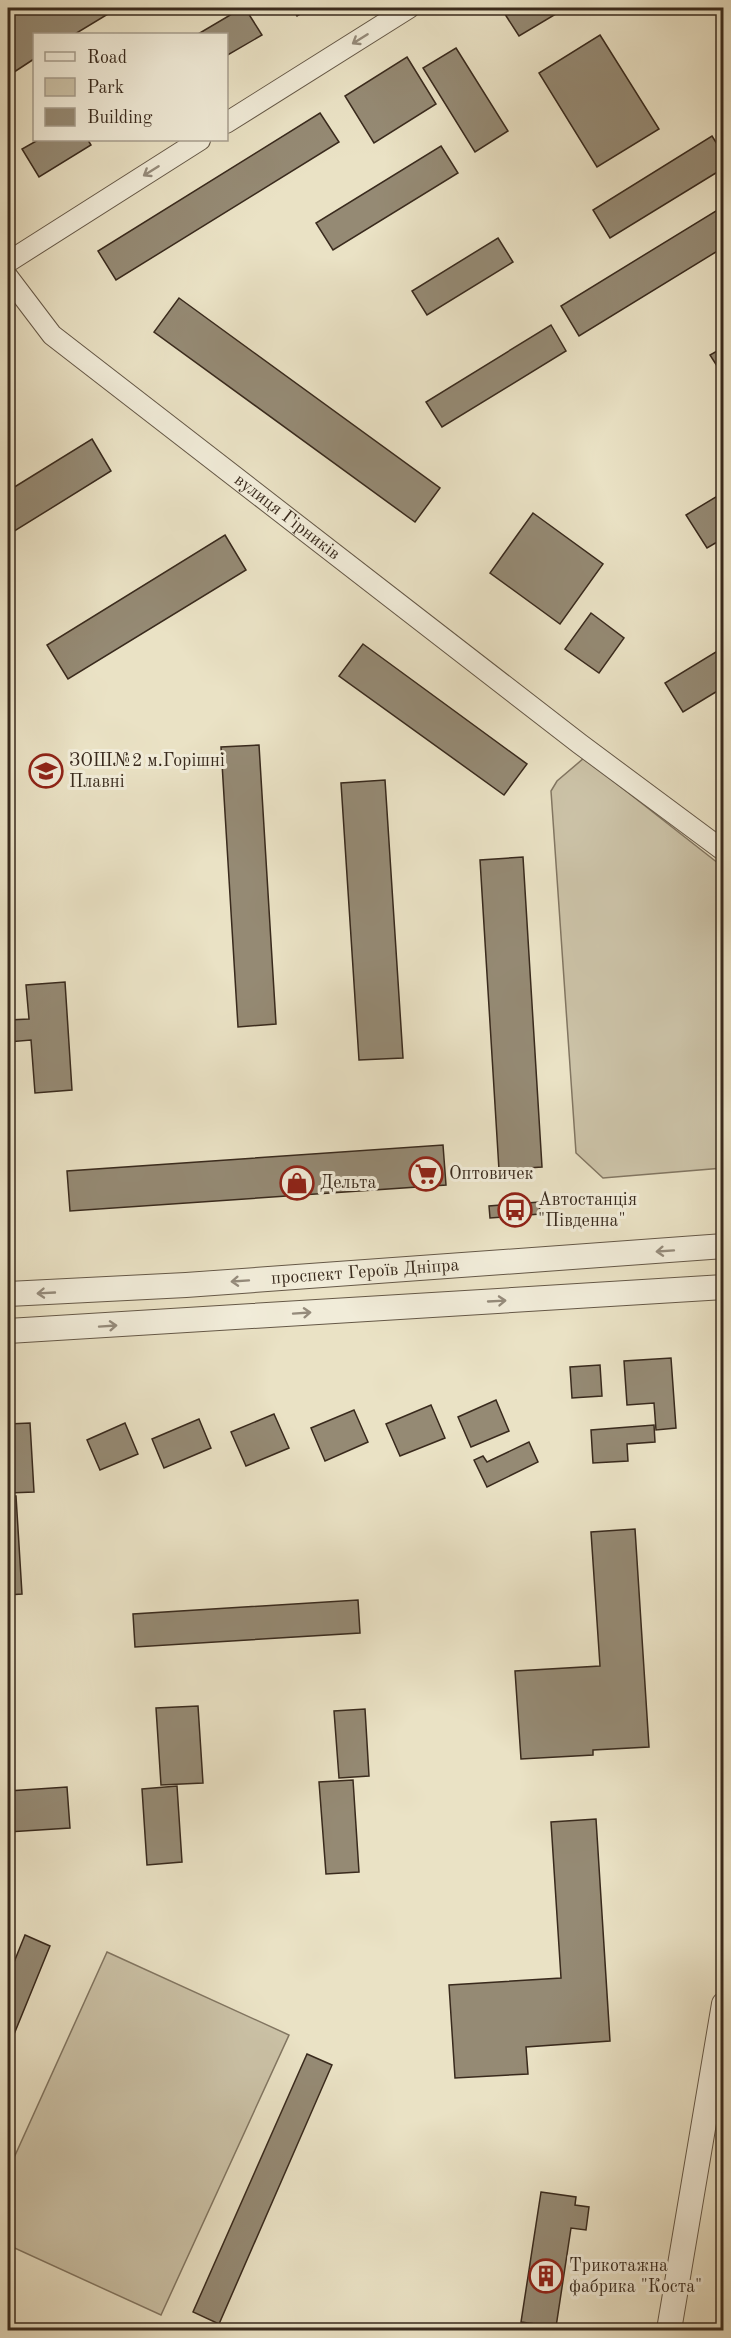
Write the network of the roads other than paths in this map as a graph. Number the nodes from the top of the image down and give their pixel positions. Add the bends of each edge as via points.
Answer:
1 (409, 8) edge
2 (228, 122) edge
3 (198, 141) edge
4 (8, 262) edge
5 (8, 277) edge
6 (723, 851) edge
7 (723, 1246) edge
8 (723, 1287) edge
9 (8, 1294) edge
10 (8, 1331) edge
11 (723, 2004) edge
12 (669, 2331) edge

1 -> 2 street
3 -> 4 street
5 - 6 street, вулиця Гірників via 52,334
7 -> 9 street, проспект Героїв Дніпра
10 -> 8 street, проспект Героїв Дніпра
11 - 12 street

